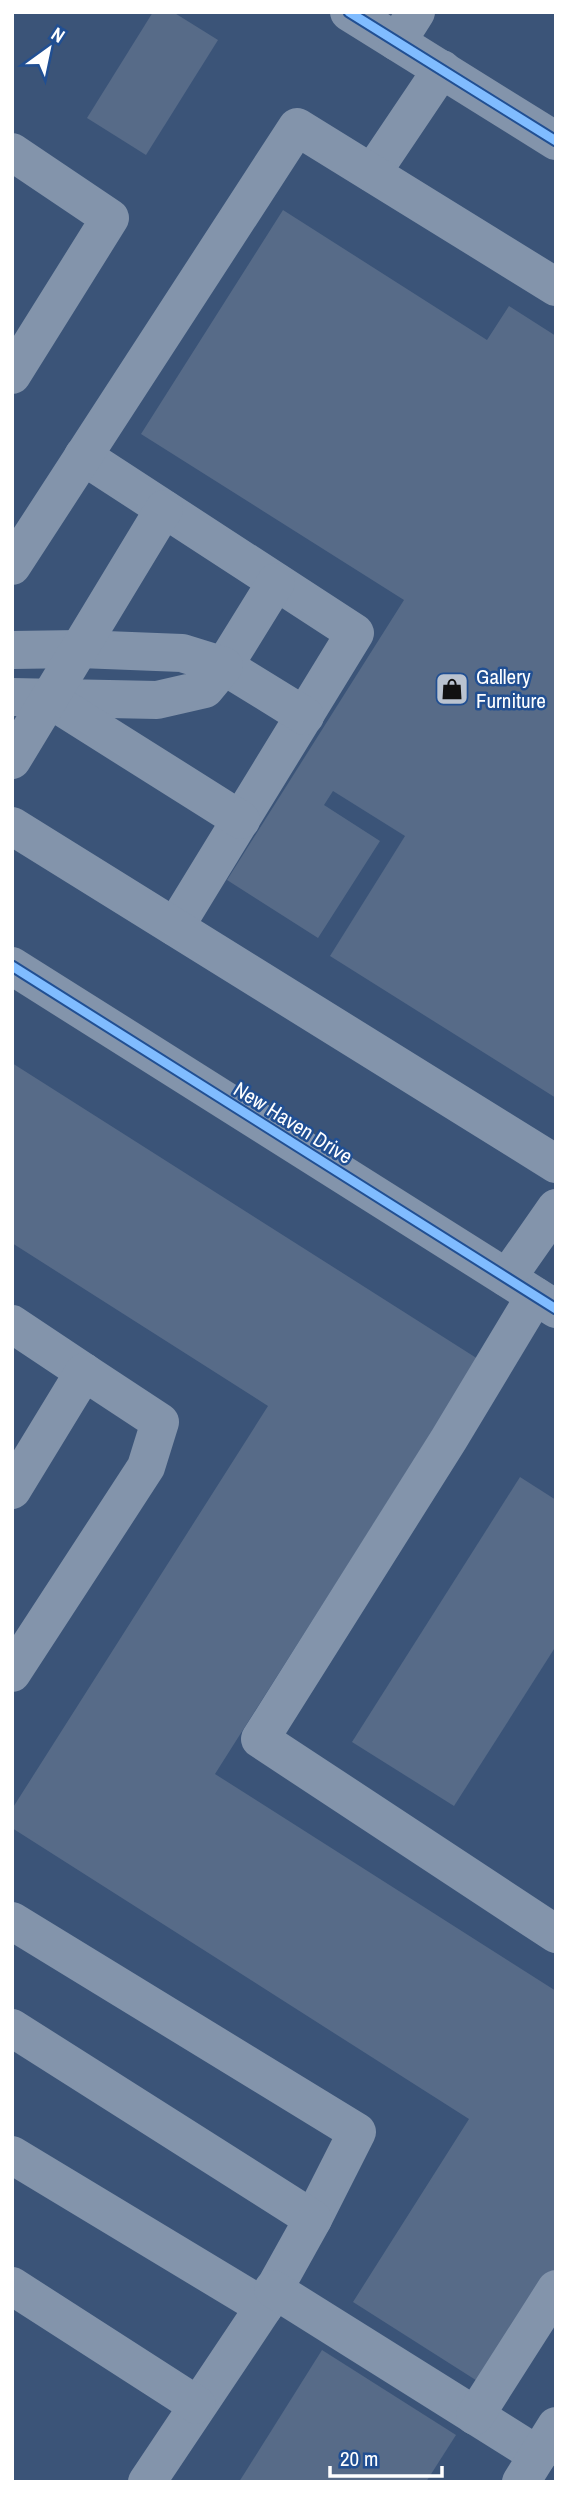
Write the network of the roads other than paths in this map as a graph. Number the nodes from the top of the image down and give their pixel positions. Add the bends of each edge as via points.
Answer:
1 (349, 12) edge
2 (407, 27) edge
3 (442, 69) junction
4 (556, 141) edge
5 (12, 152) edge
6 (372, 173) junction
7 (556, 287) edge
8 (12, 375) edge
9 (83, 456) junction
10 (164, 509) junction
11 (12, 566) edge
12 (276, 582) junction
13 (80, 649) junction
14 (12, 650) edge
15 (224, 666) junction
16 (31, 698) edge
17 (305, 716) junction
18 (12, 760) edge
19 (241, 820) junction
20 (12, 826) edge
21 (175, 927) junction
22 (12, 966) edge
23 (556, 1164) edge
24 (556, 1208) edge
25 (533, 1295) edge
26 (12, 1324) edge
27 (84, 1373) junction
28 (18, 1467) edge
29 (12, 1673) edge
30 (12, 1921) edge
31 (556, 1934) edge
32 (12, 2028) edge
33 (12, 2155) edge
34 (313, 2220) junction
35 (12, 2286) edge
36 (554, 2294) edge
37 (269, 2298) junction
38 (197, 2405) junction
39 (475, 2416) junction
40 (538, 2454) edge
41 (147, 2482) edge

1 - 2 street
2 - 3 street
3 - 4 street
3 - 6 street
5 - 8 street via 110,218
6 - 7 street
6 - 9 street via 297,127
9 - 10 street
9 - 11 street
10 - 12 street
10 - 13 street
12 - 15 street
12 - 17 street via 355,633
13 - 14 street
13 - 15 street via 182,653
13 - 16 street
15 - 16 street via 205,689 157,700
15 - 17 street
16 - 18 street
16 - 19 street
17 - 19 street
19 - 21 street
20 - 21 street
21 - 23 street
22 - 25 street, New Haven Drive
24 - 25 street
25 - 31 street via 449,1439 260,1739
26 - 27 street
27 - 28 street
27 - 29 street via 160,1422 146,1467
30 - 34 street via 357,2132
32 - 34 street
33 - 37 street
34 - 37 street
35 - 38 street
36 - 39 street
37 - 38 street
37 - 39 street
38 - 41 street
39 - 40 street

